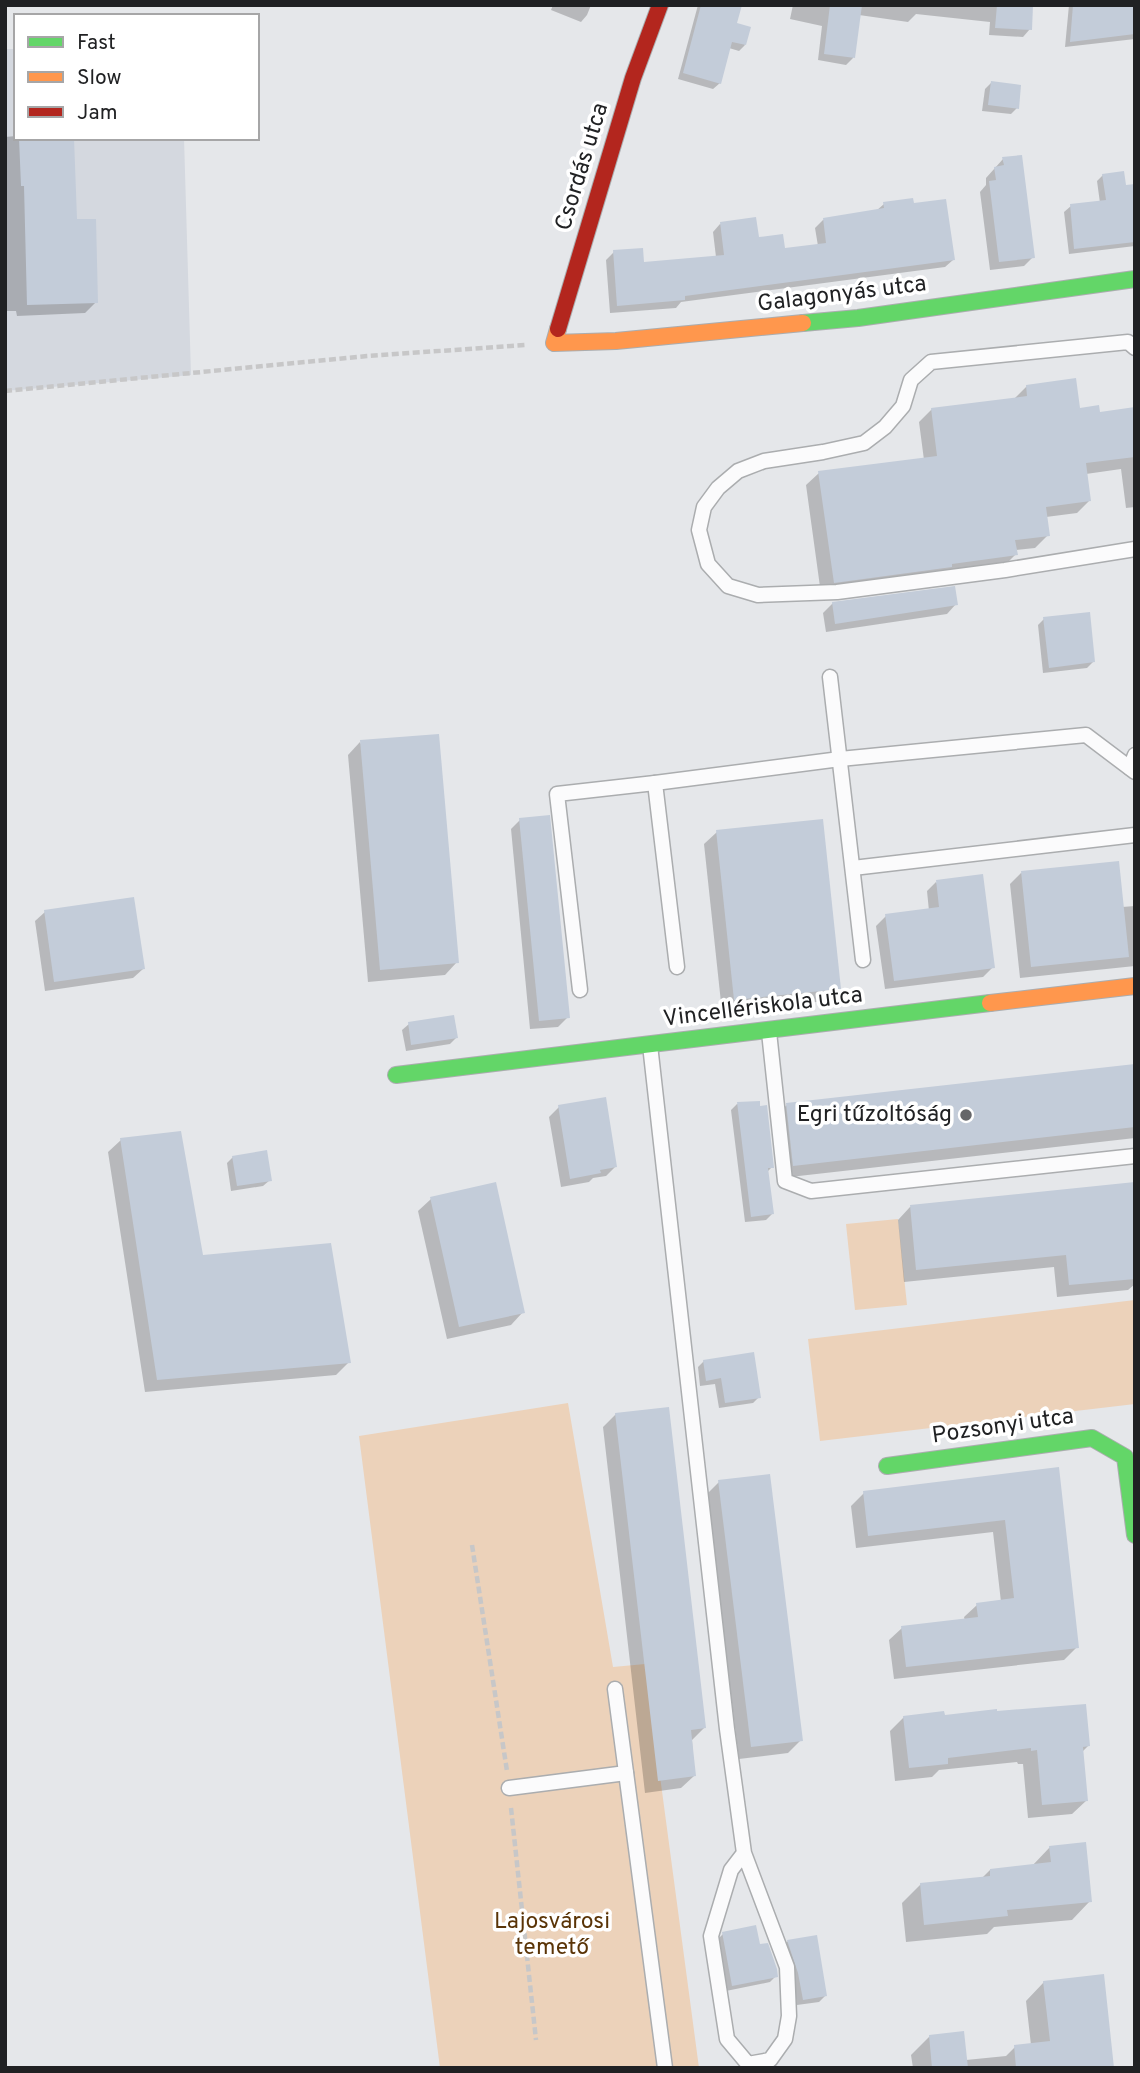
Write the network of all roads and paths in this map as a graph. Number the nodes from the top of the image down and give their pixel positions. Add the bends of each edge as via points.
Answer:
1 (660, 5) edge
2 (1135, 279) edge
3 (554, 343) junction
4 (1135, 348) edge
5 (5, 391) edge
6 (1135, 550) edge
7 (830, 677) dead end
8 (840, 759) junction
9 (1133, 765) edge
10 (655, 783) junction
11 (1135, 835) edge
12 (853, 868) junction
13 (863, 960) dead end
14 (677, 967) dead end
15 (1135, 986) edge
16 (580, 990) dead end
17 (769, 1031) junction
18 (650, 1044) junction
19 (396, 1075) dead end
20 (1135, 1156) edge
21 (887, 1466) dead end
22 (1135, 1535) edge
23 (472, 1545) dead end
24 (615, 1689) dead end
25 (626, 1773) junction
26 (509, 1788) junction
27 (744, 1853) junction
28 (536, 2040) dead end
29 (665, 2068) edge

1 - 3 street, Csordás utca via 633,78
2 - 3 street, Galagonyás utca via 858,318
3 - 5 path
4 - 6 lane via 1128,342 931,362 911,380 903,406 894,417 864,443 764,461 738,471 704,507 699,530 708,564 728,586 758,595 837,592
7 - 8 lane
8 - 9 lane via 1086,735
8 - 10 lane
8 - 12 lane
10 - 14 lane
10 - 16 lane via 557,794
11 - 12 lane
12 - 13 lane
15 - 17 street, Vincellériskola utca
17 - 18 street, Vincellériskola utca
17 - 20 lane via 785,1181 811,1191
18 - 19 street, Vincellériskola utca
18 - 27 lane
21 - 22 street, Pozsonyi utca via 1092,1438 1125,1457
23 - 26 path
24 - 25 lane
25 - 26 lane
25 - 29 lane
26 - 28 path
27 - 27 lane via 786,1967 789,2016 785,2039 770,2060 748,2064 727,2039 711,1936 732,1870

